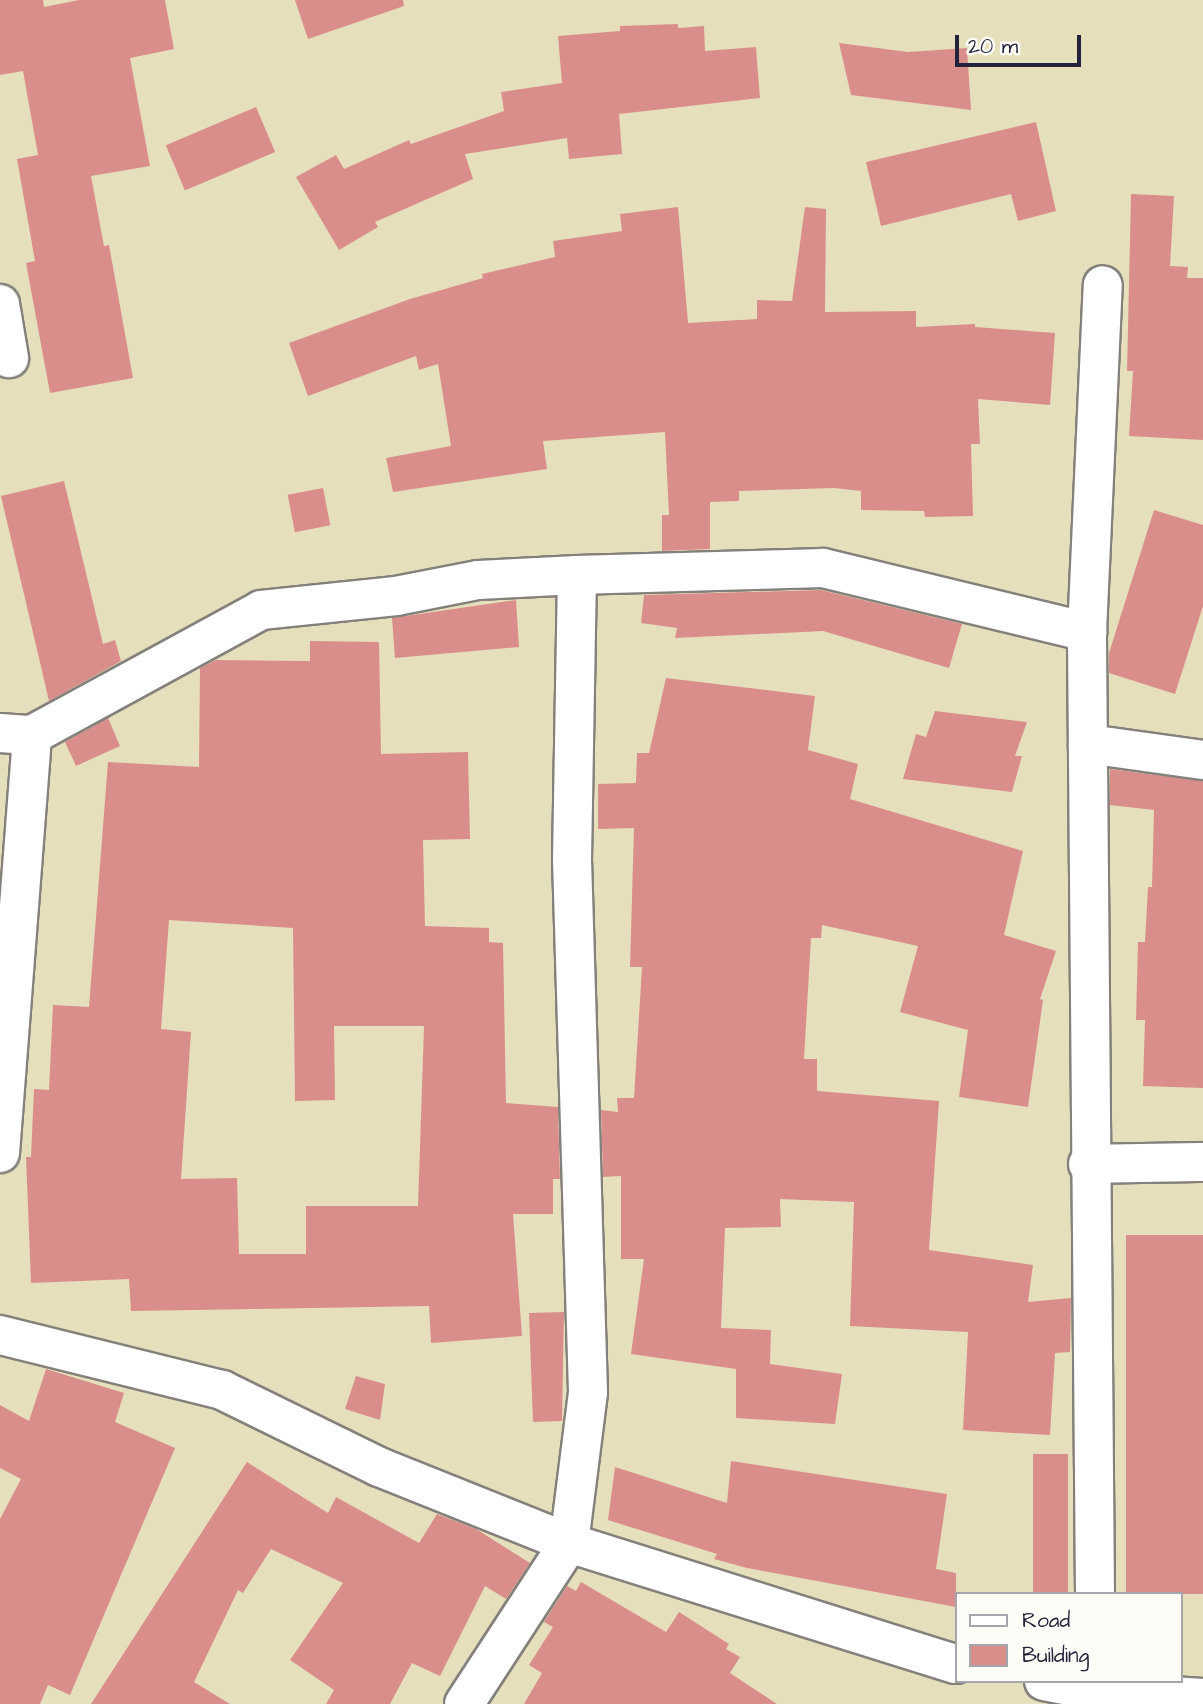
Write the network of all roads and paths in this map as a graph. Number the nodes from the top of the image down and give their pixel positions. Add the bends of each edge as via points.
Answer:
1 (1103, 285) dead end
2 (0, 304) edge
3 (9, 358) dead end
4 (578, 575) junction
5 (1087, 632) junction
6 (16, 734) edge
7 (1088, 744) junction
8 (1203, 760) edge
9 (0, 1153) edge
10 (1203, 1162) edge
11 (1088, 1164) junction
12 (0, 1335) edge
13 (569, 1543) junction
14 (1095, 1592) edge
15 (954, 1663) edge
16 (1028, 1683) edge
17 (1065, 1683) edge
18 (1096, 1686) edge
19 (1203, 1698) edge
20 (464, 1704) edge
21 (1024, 1704) edge

1 - 5 street
2 - 3 street
4 - 5 street via 823,568
4 - 6 street via 478,580 396,596 261,610
4 - 13 street via 572,859 588,1392
5 - 7 street
6 - 9 street
7 - 8 street
7 - 11 street
10 - 11 street
11 - 14 street
12 - 13 street via 222,1390 379,1467
13 - 15 street
13 - 20 street
16 - 21 street
17 - 18 street
18 - 19 street

